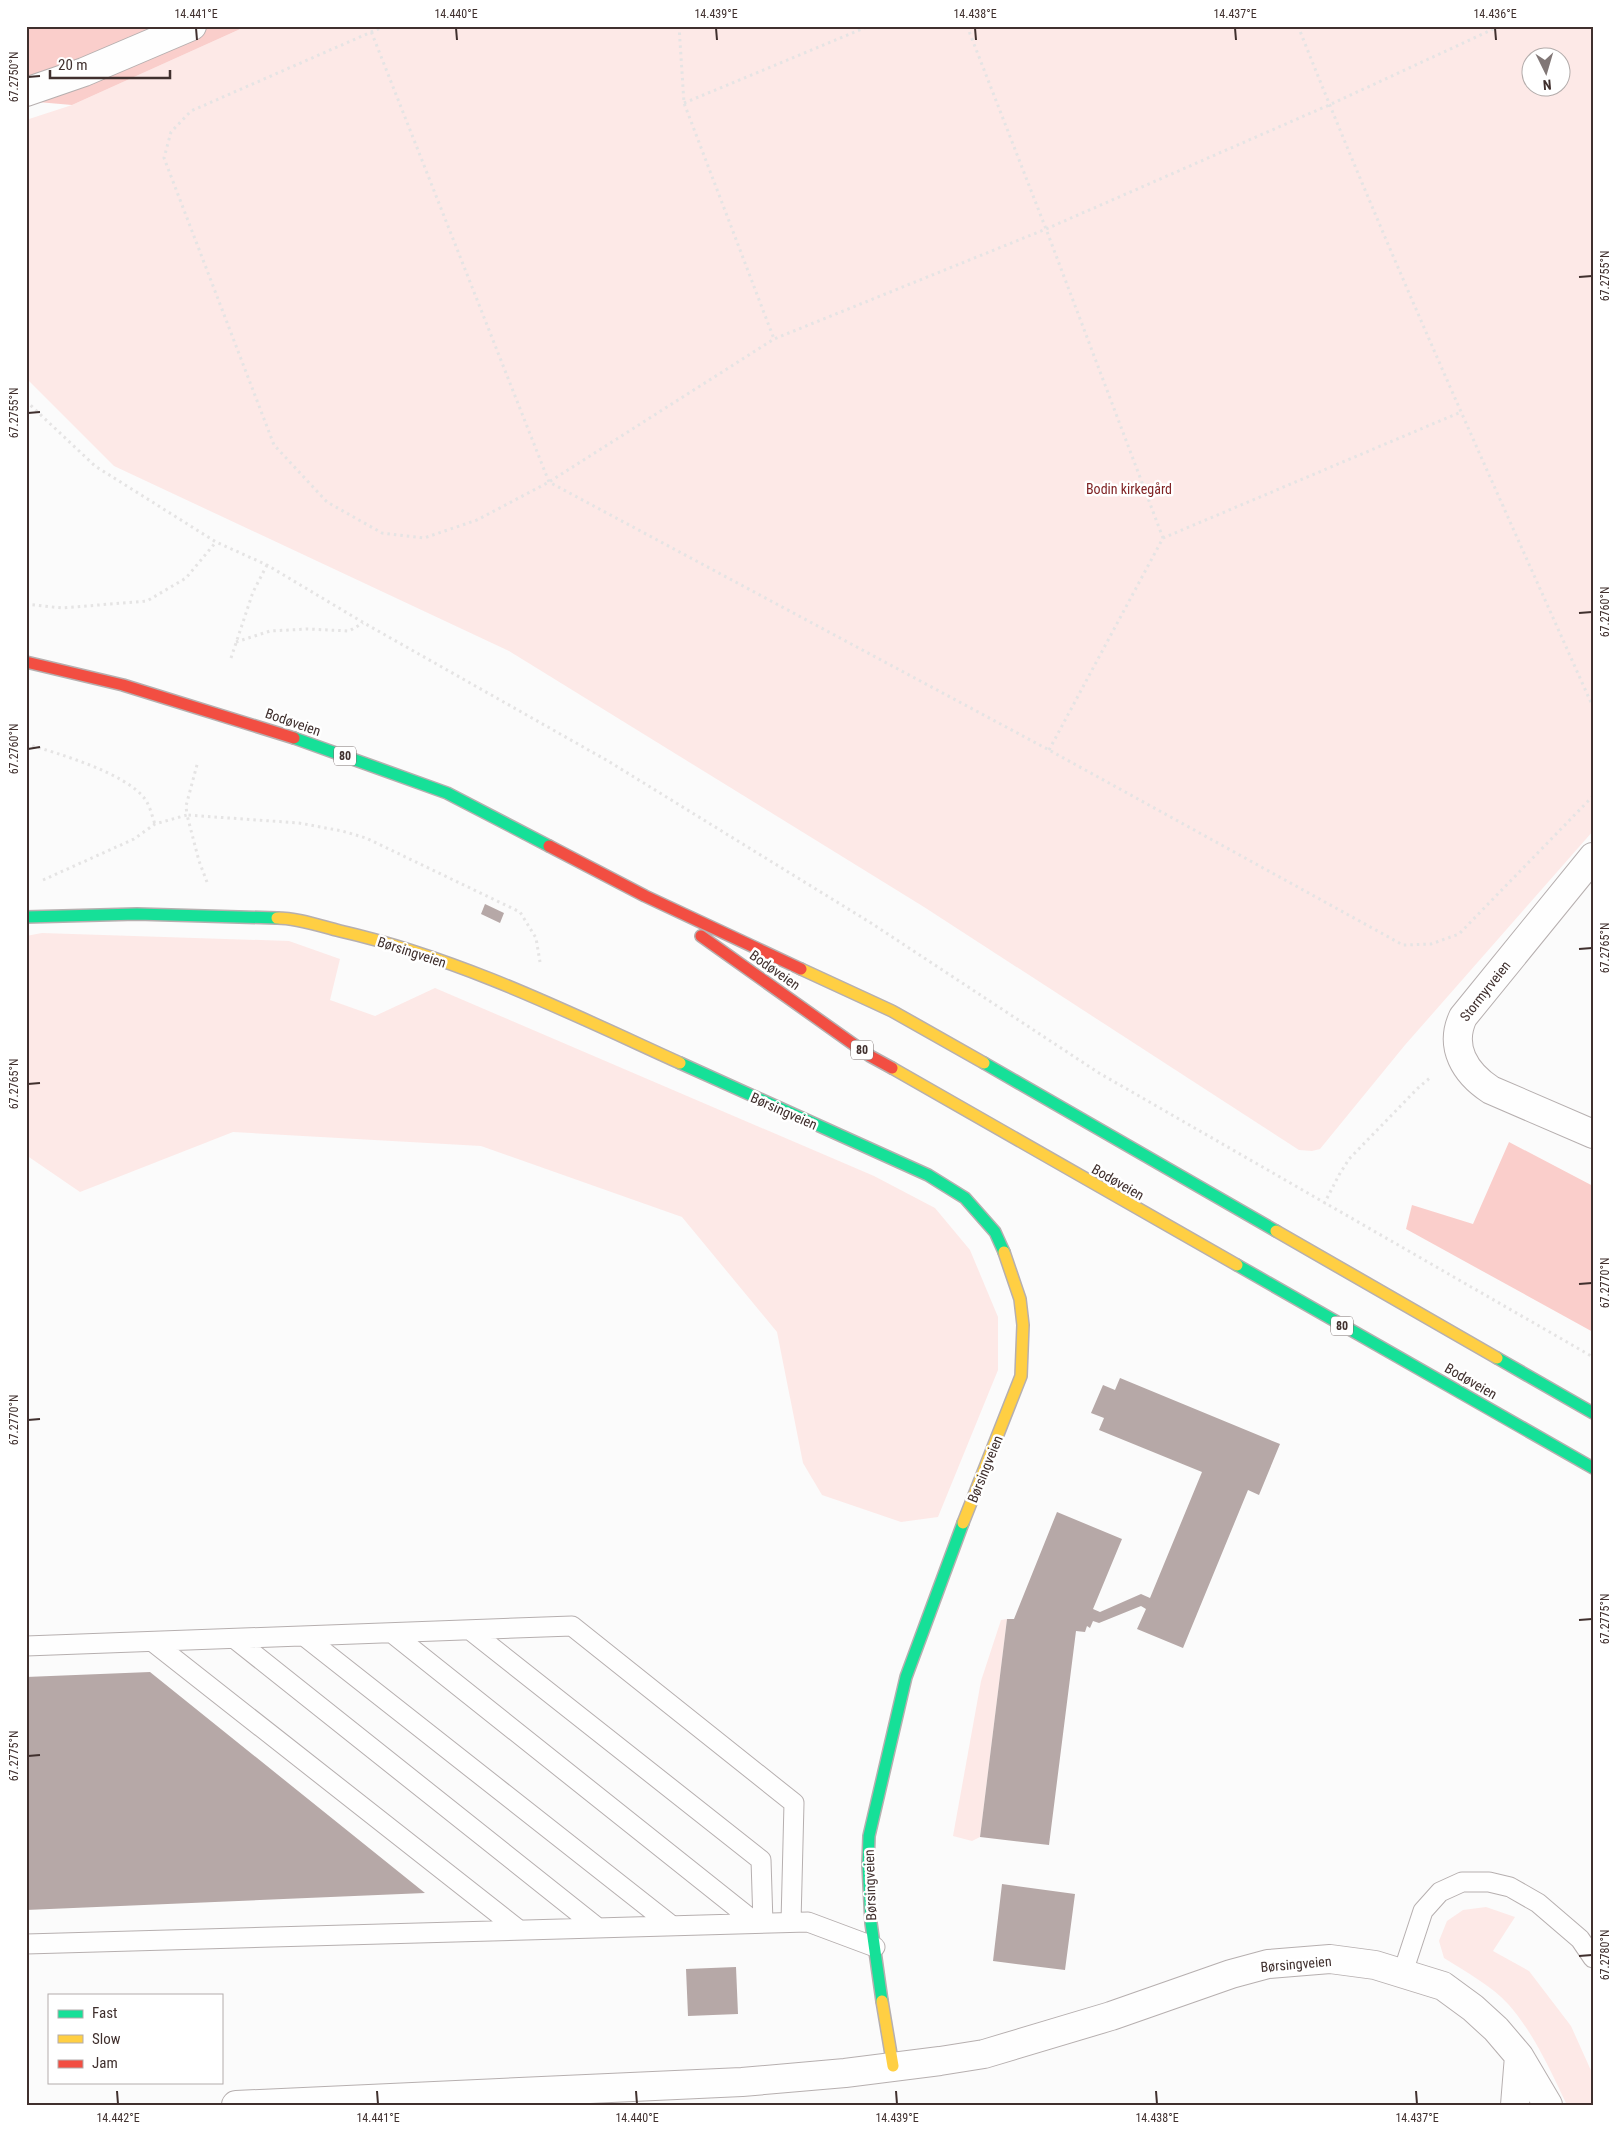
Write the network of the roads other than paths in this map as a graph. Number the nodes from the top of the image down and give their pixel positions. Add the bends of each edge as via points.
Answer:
1 (192, 26) edge
2 (26, 92) edge
3 (26, 662) edge
4 (1593, 857) edge
5 (645, 896) junction
6 (26, 917) edge
7 (1593, 1134) edge
8 (1593, 1413) edge
9 (1593, 1468) edge
10 (470, 1630) junction
11 (392, 1633) junction
12 (304, 1636) junction
13 (235, 1638) junction
14 (153, 1642) junction
15 (26, 1646) edge
16 (791, 1922) junction
17 (760, 1923) junction
18 (671, 1926) junction
19 (598, 1928) junction
20 (519, 1930) junction
21 (26, 1944) edge
22 (875, 1947) junction
23 (1593, 1958) edge
24 (1403, 1972) junction
25 (1519, 2056) junction
26 (893, 2066) junction
27 (236, 2105) edge
28 (1515, 2105) edge
29 (1548, 2105) edge

1 - 2 street via 84,72
3 - 5 main road, Bodøveien / 80 via 123,685 272,730 448,793
4 - 7 street, Stormyrveien via 1463,1017 1457,1037 1460,1055 1478,1082
5 - 8 main road, Bodøveien / 80 via 892,1011
5 - 9 main road, Bodøveien / 80 via 870,1056
6 - 22 main road, Børsingveien via 127,914 283,918 362,936 441,961 533,997 928,1175 965,1198 995,1232 1020,1299 1023,1325 1021,1376 906,1676 869,1836 868,1888
10 - 11 lane
10 - 16 lane via 572,1626 794,1803
10 - 17 lane via 761,1860
11 - 12 lane
11 - 17 lane
12 - 13 lane
12 - 18 lane
13 - 14 lane
13 - 19 lane
14 - 15 lane
14 - 20 lane
16 - 17 lane
16 - 22 lane via 808,1922
17 - 18 lane
18 - 19 lane
19 - 20 lane
20 - 21 lane
22 - 26 main road, Børsingveien
23 - 24 lane via 1580,1939 1538,1903 1510,1887 1489,1882 1462,1882 1440,1892 1423,1911
24 - 25 street, Børsingveien via 1443,1986 1479,2014
24 - 26 street, Børsingveien via 1330,1959 1268,1964 984,2054
25 - 28 street
25 - 29 street, Børsingveien
26 - 27 street via 742,2082

